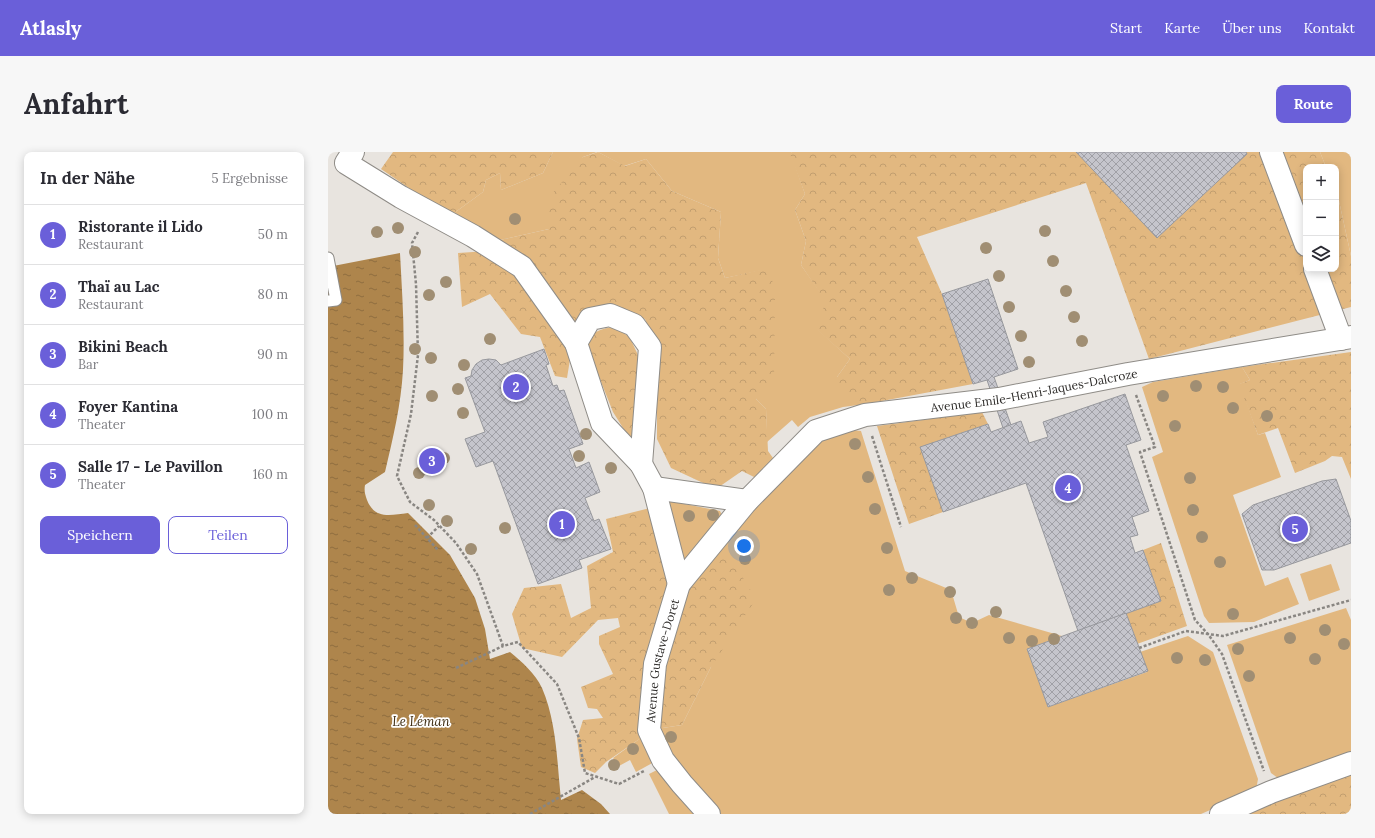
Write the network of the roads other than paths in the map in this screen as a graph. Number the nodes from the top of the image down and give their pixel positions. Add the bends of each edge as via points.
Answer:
1 (353, 152) edge
2 (1271, 152) edge
3 (1303, 237) edge
4 (328, 258) edge
5 (1316, 272) edge
6 (328, 301) edge
7 (1346, 338) edge
8 (576, 343) junction
9 (641, 464) junction
10 (654, 488) junction
11 (747, 501) junction
12 (679, 584) junction
13 (1351, 763) edge
14 (709, 814) edge
15 (1221, 814) edge

1 - 8 street via 346,163 522,267
2 - 3 street
4 - 6 lane via 336,300
5 - 7 street
7 - 11 street, Avenue Emile-Henri-Jaques-Dalcroze via 1128,374 999,399 865,415 816,431
8 - 9 street via 602,423
8 - 9 street via 590,319 610,315 634,325 650,348
9 - 10 street
10 - 11 street
10 - 12 street
11 - 12 street, Avenue Emile-Henri-Jaques-Dalcroze
12 - 14 street, Avenue Gustave-Doret via 655,664 649,730 663,760
13 - 15 street via 1271,792

